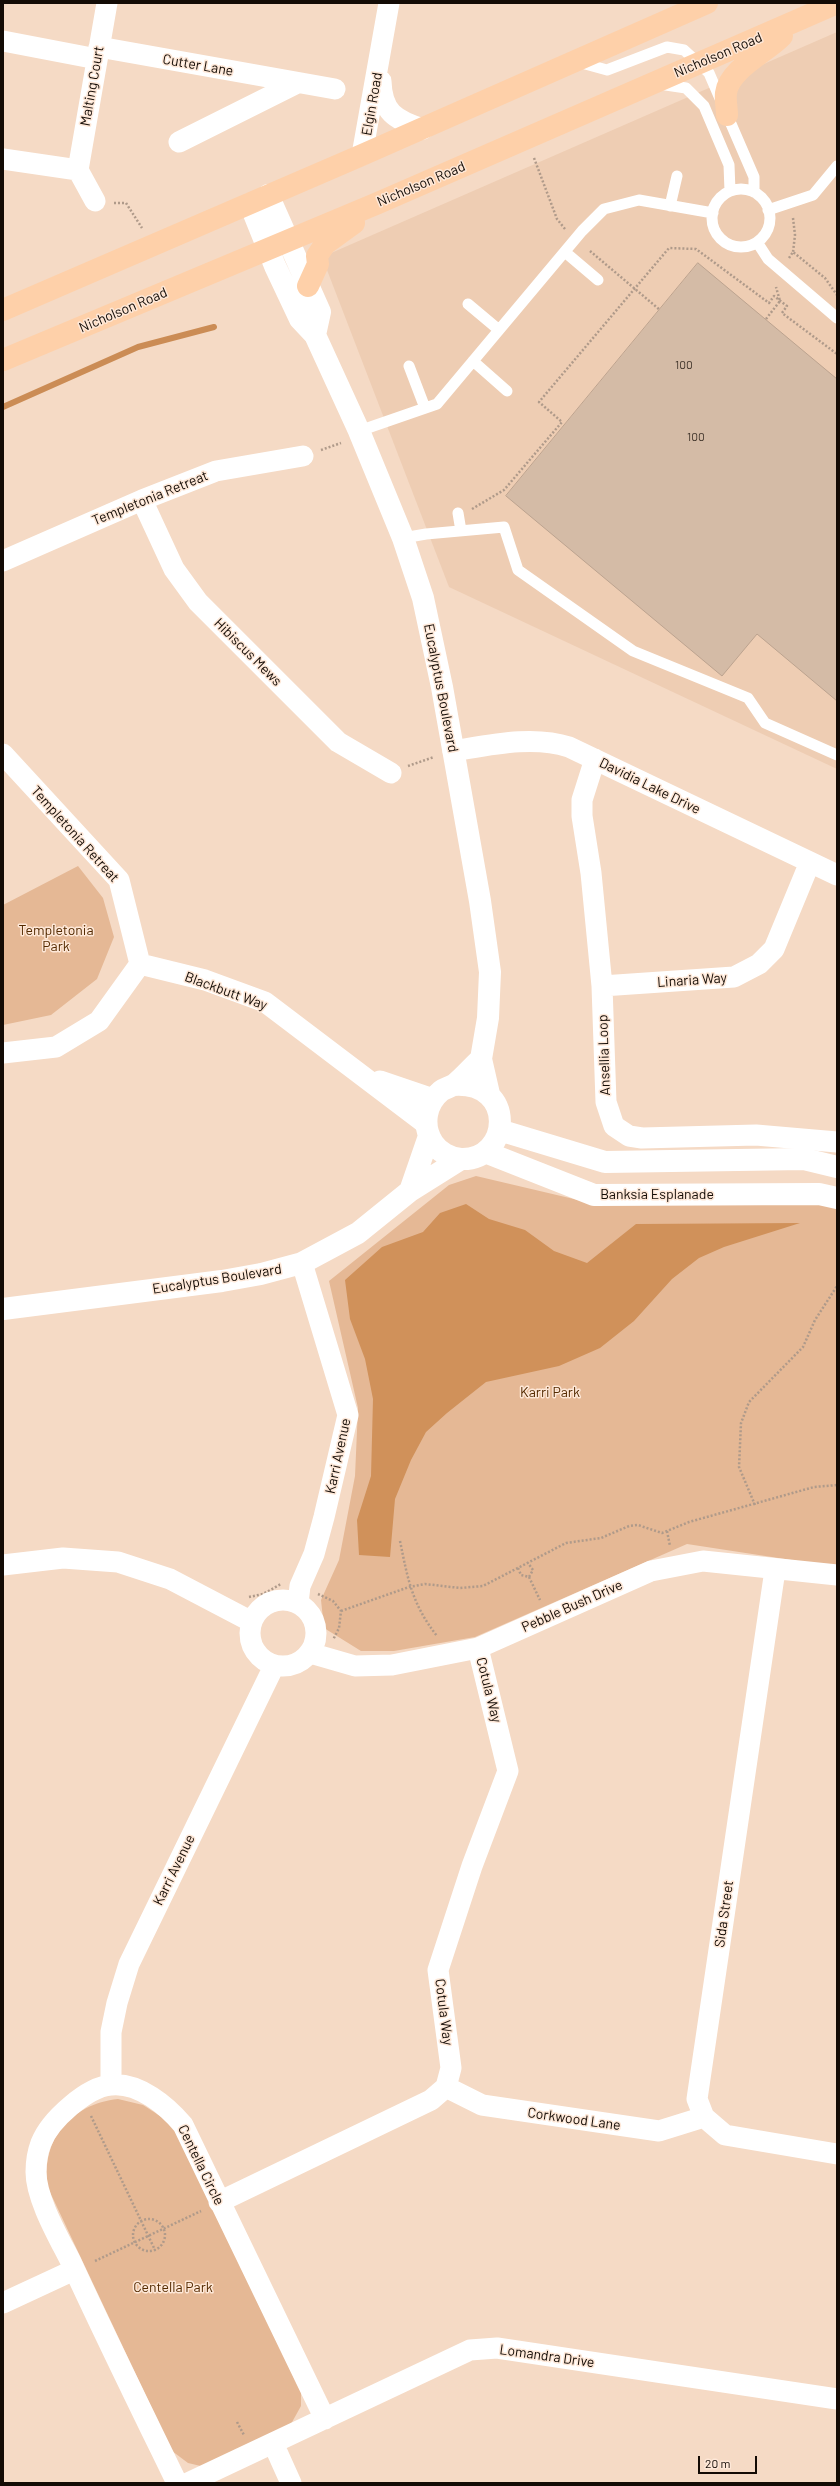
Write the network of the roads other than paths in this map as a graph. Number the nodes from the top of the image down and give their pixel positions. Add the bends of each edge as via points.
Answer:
1 (107, 3) edge
2 (389, 3) edge
3 (707, 3) edge
4 (837, 3) edge
5 (793, 23) junction
6 (3, 41) edge
7 (381, 52) junction
8 (98, 53) junction
9 (576, 61) junction
10 (698, 64) junction
11 (297, 83) junction
12 (641, 88) junction
13 (335, 90) dead end
14 (727, 115) junction
15 (423, 129) junction
16 (179, 142) dead end
17 (362, 155) junction
18 (3, 159) edge
19 (837, 166) edge
20 (78, 170) junction
21 (677, 176) dead end
22 (730, 191) junction
23 (754, 192) junction
24 (259, 200) junction
25 (95, 201) road end
26 (378, 203) junction
27 (670, 206) junction
28 (768, 210) junction
29 (713, 213) junction
30 (756, 242) junction
31 (277, 246) junction
32 (565, 252) junction
33 (598, 280) dead end
34 (308, 286) junction
35 (468, 304) dead end
36 (3, 310) edge
37 (837, 318) edge
38 (499, 330) junction
39 (315, 335) junction
40 (3, 360) edge
41 (473, 361) junction
42 (409, 366) dead end
43 (507, 391) dead end
44 (424, 408) junction
45 (353, 436) junction
46 (303, 456) road end
47 (142, 500) junction
48 (458, 513) road end
49 (461, 531) junction
50 (403, 538) junction
51 (3, 561) edge
52 (453, 751) junction
53 (3, 754) edge
54 (837, 755) edge
55 (595, 759) junction
56 (391, 773) road end
57 (810, 862) junction
58 (837, 875) edge
59 (140, 964) junction
60 (602, 986) junction
61 (3, 1053) edge
62 (481, 1059) junction
63 (364, 1075) junction
64 (454, 1085) junction
65 (489, 1094) junction
66 (433, 1099) junction
67 (428, 1130) junction
68 (499, 1130) junction
69 (837, 1142) edge
70 (485, 1152) junction
71 (461, 1159) junction
72 (837, 1167) edge
73 (410, 1191) junction
74 (837, 1198) edge
75 (302, 1263) junction
76 (3, 1309) edge
77 (3, 1565) edge
78 (775, 1570) junction
79 (837, 1575) edge
80 (298, 1603) junction
81 (252, 1622) junction
82 (478, 1648) junction
83 (310, 1653) junction
84 (274, 1666) junction
85 (111, 2085) junction
86 (446, 2087) junction
87 (704, 2117) junction
88 (837, 2154) edge
89 (211, 2206) junction
90 (74, 2270) junction
91 (3, 2303) edge
92 (837, 2399) edge
93 (325, 2419) junction
94 (273, 2443) junction
95 (177, 2483) edge
96 (188, 2483) edge
97 (291, 2483) edge

1 - 8 street, Malting Court
2 - 7 street, Elgin Road
3 - 9 main road
4 - 5 main road, Nicholson Road
5 - 10 main road, Nicholson Road
5 - 14 main road via 780,38 744,67 730,82 726,93
6 - 8 street, Cutter Lane
7 - 15 street, Elgin Road via 382,96 386,109 403,122
7 - 17 street, Elgin Road
8 - 11 street, Cutter Lane
8 - 20 street, Malting Court
9 - 10 lane via 607,70 667,47 684,50
9 - 15 main road
10 - 12 main road, Nicholson Road
10 - 14 lane via 709,73
11 - 13 street, Cutter Lane
11 - 16 street
12 - 22 lane via 660,84 686,88 704,106 729,165
12 - 26 main road, Nicholson Road
14 - 23 lane via 754,177
15 - 17 main road
17 - 24 main road
18 - 20 street
19 - 28 lane via 813,195
20 - 25 street
21 - 27 lane
22 - 23 lane via 745,189
22 - 29 lane via 718,200
23 - 28 lane via 762,198
24 - 31 street, Eucalyptus Boulevard
24 - 36 main road
26 - 31 main road, Nicholson Road
26 - 34 main road via 367,216 345,228 325,244 317,256 318,264
27 - 29 lane
27 - 32 lane via 639,200 604,209
28 - 30 lane via 770,220 767,230
29 - 30 lane via 713,225 724,241 733,246 744,247
30 - 37 lane via 768,259
31 - 34 street, Eucalyptus Boulevard
31 - 39 street, Eucalyptus Boulevard via 300,318
31 - 40 main road, Nicholson Road
32 - 33 lane
32 - 38 lane
34 - 39 street, Eucalyptus Boulevard via 320,312
35 - 38 lane
38 - 41 lane
39 - 45 street, Eucalyptus Boulevard
41 - 43 lane
41 - 44 lane via 437,404
42 - 44 lane
44 - 45 lane
45 - 50 street, Eucalyptus Boulevard
46 - 47 street, Templetonia Retreat via 216,471
47 - 51 street, Templetonia Retreat
47 - 56 street, Hibiscus Mews via 174,568 198,602 338,742
48 - 49 lane
49 - 50 lane
49 - 54 lane via 504,527 518,570 633,651 748,698 765,723
50 - 52 street, Eucalyptus Boulevard via 423,598 433,639
52 - 55 street, Davidia Lake Drive via 487,745 552,742
52 - 62 street, Eucalyptus Boulevard via 490,972 488,1018
53 - 59 street, Templetonia Retreat via 119,880
55 - 57 street, Davidia Lake Drive
55 - 60 street, Ansellia Loop via 582,800 582,816 591,873
57 - 58 street, Davidia Lake Drive
57 - 60 street, Linaria Way via 774,949 748,972 734,977
59 - 61 street via 99,1021 56,1047
59 - 63 street, Blackbutt Way via 205,980 265,1002
60 - 69 street, Ansellia Loop via 606,1102 609,1117 620,1132 642,1138 756,1135
62 - 64 street
62 - 65 street, Eucalyptus Boulevard
63 - 66 street, Blackbutt Way
63 - 67 street, Blackbutt Way
64 - 65 street via 467,1084
64 - 66 street via 442,1090
65 - 68 street, Eucalyptus Boulevard via 497,1105
66 - 67 street via 427,1111
67 - 71 street via 436,1147 447,1155
67 - 73 street
68 - 70 street via 494,1142
68 - 72 street via 605,1162 804,1159
70 - 71 street, Eucalyptus Boulevard
70 - 74 street, Banksia Esplanade via 594,1195 819,1194
71 - 73 street, Eucalyptus Boulevard
73 - 75 street, Eucalyptus Boulevard via 358,1233
75 - 76 street, Eucalyptus Boulevard via 222,1281
75 - 80 street, Karri Avenue via 348,1415 324,1517 314,1554 300,1586
77 - 81 street via 63,1558 118,1562 170,1579
78 - 79 street, Pebble Bush Drive
78 - 82 street, Pebble Bush Drive via 703,1561 651,1571
78 - 87 street, Sida Street via 697,2098
80 - 81 street via 276,1600 257,1612
80 - 83 street via 314,1620 315,1643
81 - 84 street via 249,1633 254,1648 264,1661
82 - 83 street, Pebble Bush Drive via 392,1665 355,1666
82 - 86 street, Cotula Way via 508,1771 472,1866 438,1970 451,2068
83 - 84 street via 294,1665
84 - 85 street, Karri Avenue via 129,1964 116,2003 111,2032
85 - 89 street, Centella Circle via 139,2090 172,2111 183,2125
85 - 90 street via 90,2093 60,2114 42,2142 38,2158 36,2173 42,2197
86 - 87 street, Corkwood Lane via 482,2105 659,2131
86 - 89 street via 430,2100
87 - 88 street, Sida Street via 724,2135
89 - 93 street, Centella Circle
90 - 91 street
90 - 95 street
92 - 93 street, Lomandra Drive via 497,2348 470,2350
93 - 94 street, Lomandra Drive
94 - 96 street, Lomandra Drive
94 - 97 street

